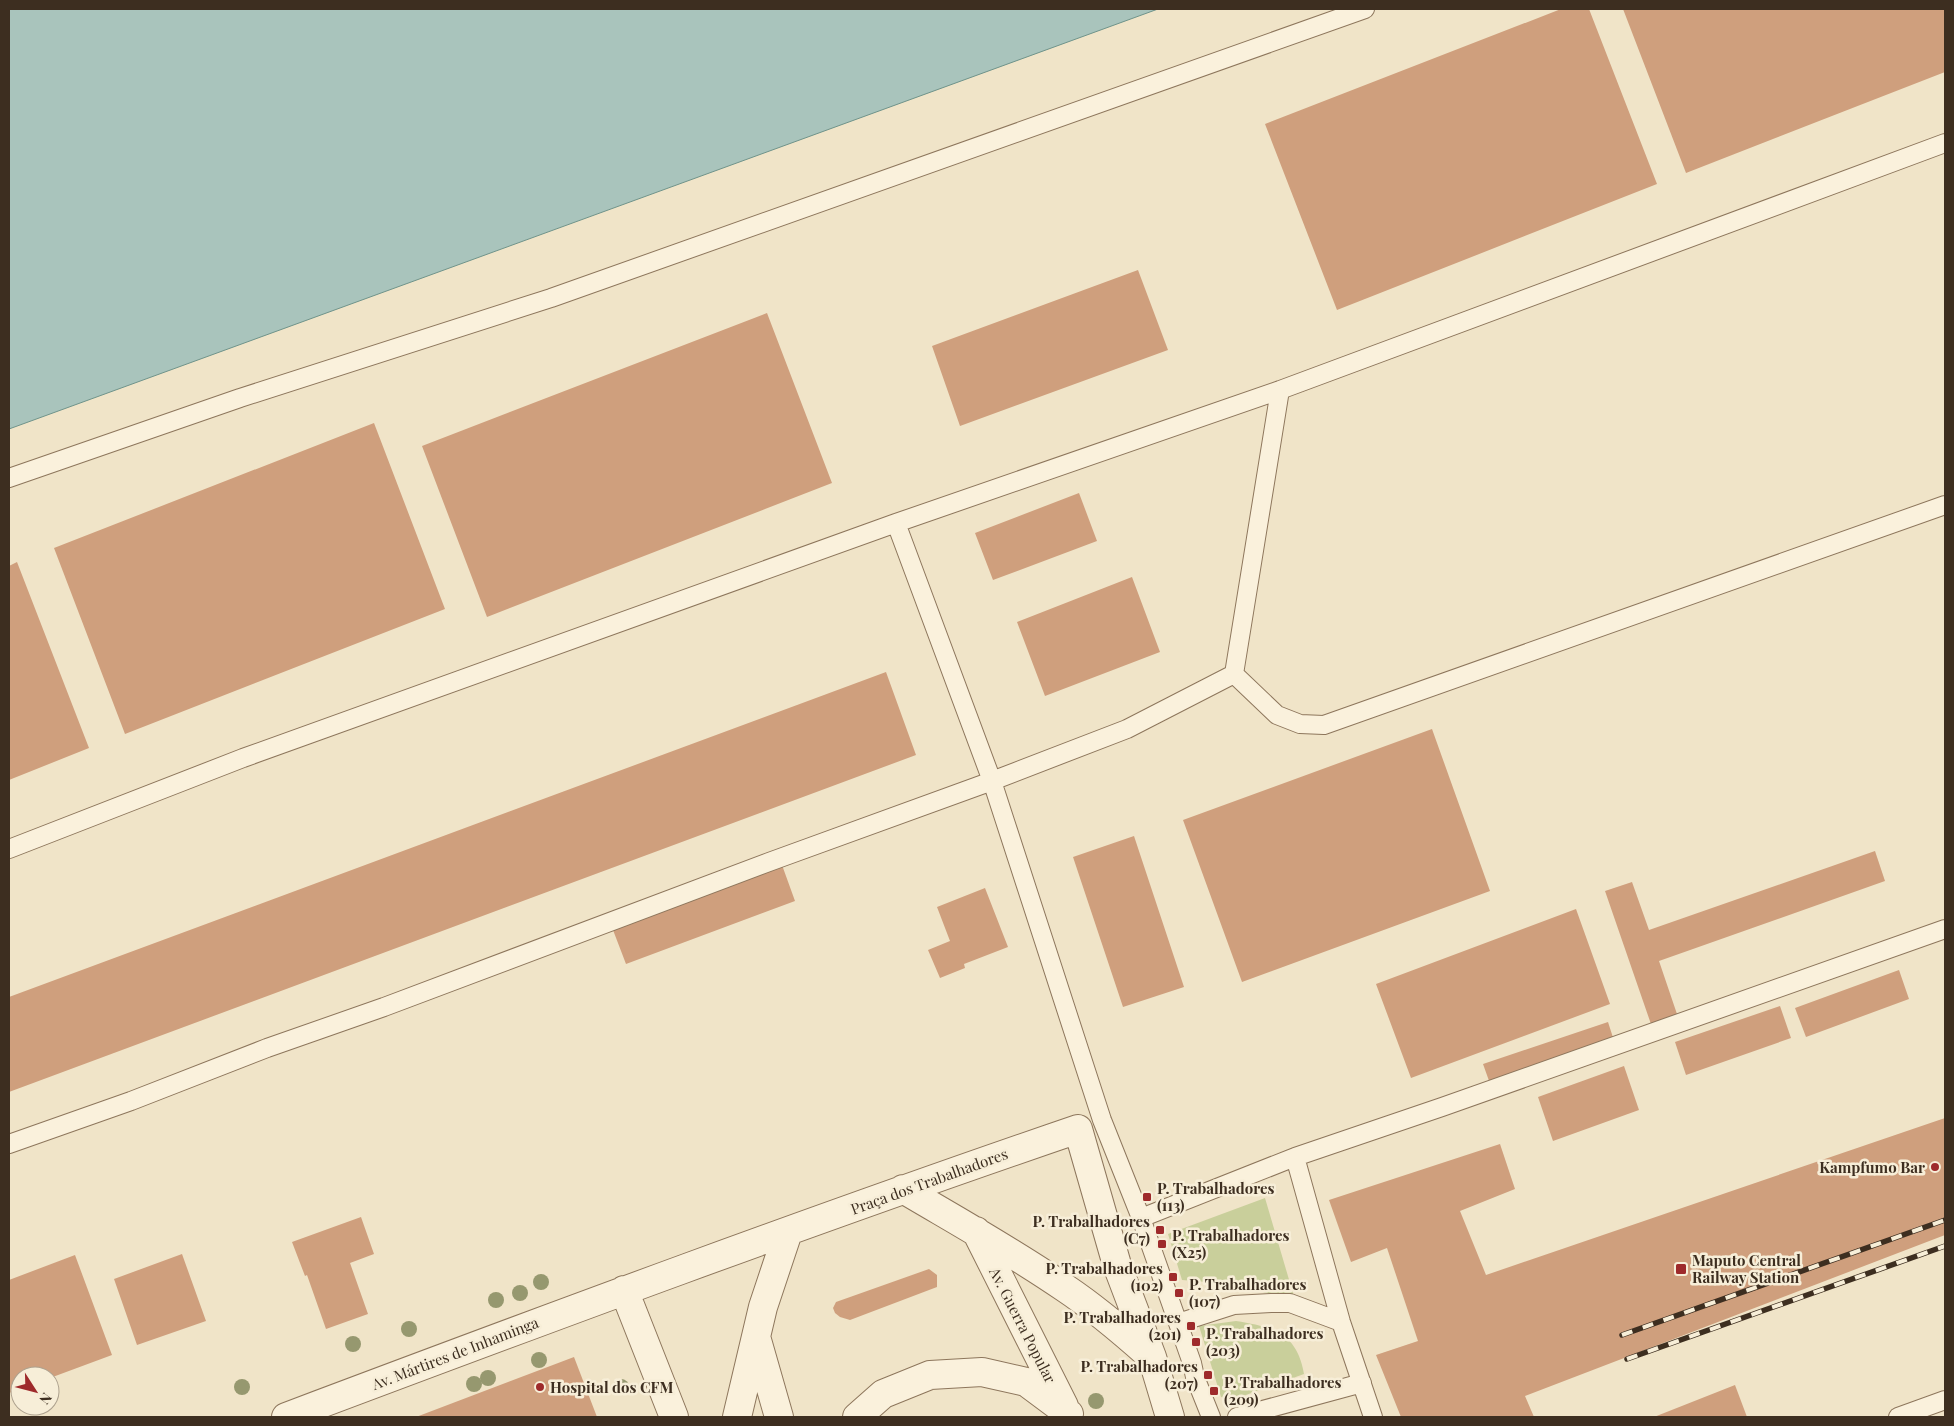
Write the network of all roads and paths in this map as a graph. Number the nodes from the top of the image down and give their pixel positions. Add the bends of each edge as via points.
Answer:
1 (1365, 9) edge
2 (1945, 143) edge
3 (1280, 390) junction
4 (9, 478) edge
5 (1945, 505) edge
6 (896, 523) junction
7 (1234, 674) junction
8 (992, 781) junction
9 (9, 849) edge
10 (1945, 929) edge
11 (1090, 1124) junction
12 (9, 1144) edge
13 (1295, 1157) junction
14 (903, 1189) junction
15 (1141, 1218) junction
16 (976, 1231) junction
17 (788, 1232) junction
18 (624, 1290) junction
19 (1341, 1322) junction
20 (1178, 1323) junction
21 (756, 1336) junction
22 (1152, 1357) junction
23 (1362, 1383) junction
24 (1945, 1400) edge
25 (1070, 1416) edge
26 (286, 1417) edge
27 (674, 1417) edge
28 (737, 1417) edge
29 (779, 1417) edge
30 (857, 1417) edge
31 (1170, 1417) edge
32 (1212, 1417) edge
33 (1237, 1417) edge
34 (1373, 1417) edge
35 (1898, 1417) edge

1 - 4 lane via 551,298 240,398
2 - 3 lane
3 - 6 lane
3 - 7 lane
5 - 7 lane via 1324,725 1300,724 1277,715
6 - 8 lane
6 - 9 lane via 243,758
7 - 8 lane via 1127,729
8 - 11 lane
8 - 12 lane
10 - 13 lane
11 - 14 street, Praça dos Trabalhadores
11 - 15 lane
11 - 22 street via 1117,1265
13 - 15 lane
13 - 19 lane
14 - 16 street, Av. Guerra Popular
14 - 17 street, Praça dos Trabalhadores
15 - 20 lane
16 - 22 street, Av. Guerra Popular via 1066,1288
16 - 25 street, Av. Guerra Popular
17 - 18 street, Praça dos Trabalhadores
17 - 21 street
18 - 26 street, Av. Mártires de Inhaminga
18 - 27 street
19 - 20 lane via 1290,1303 1271,1303 1234,1305
19 - 23 lane
20 - 32 lane
21 - 28 street
21 - 29 street
22 - 31 street
23 - 33 lane
23 - 34 lane
24 - 35 lane
25 - 30 street via 1026,1382 982,1372 930,1375 883,1394

